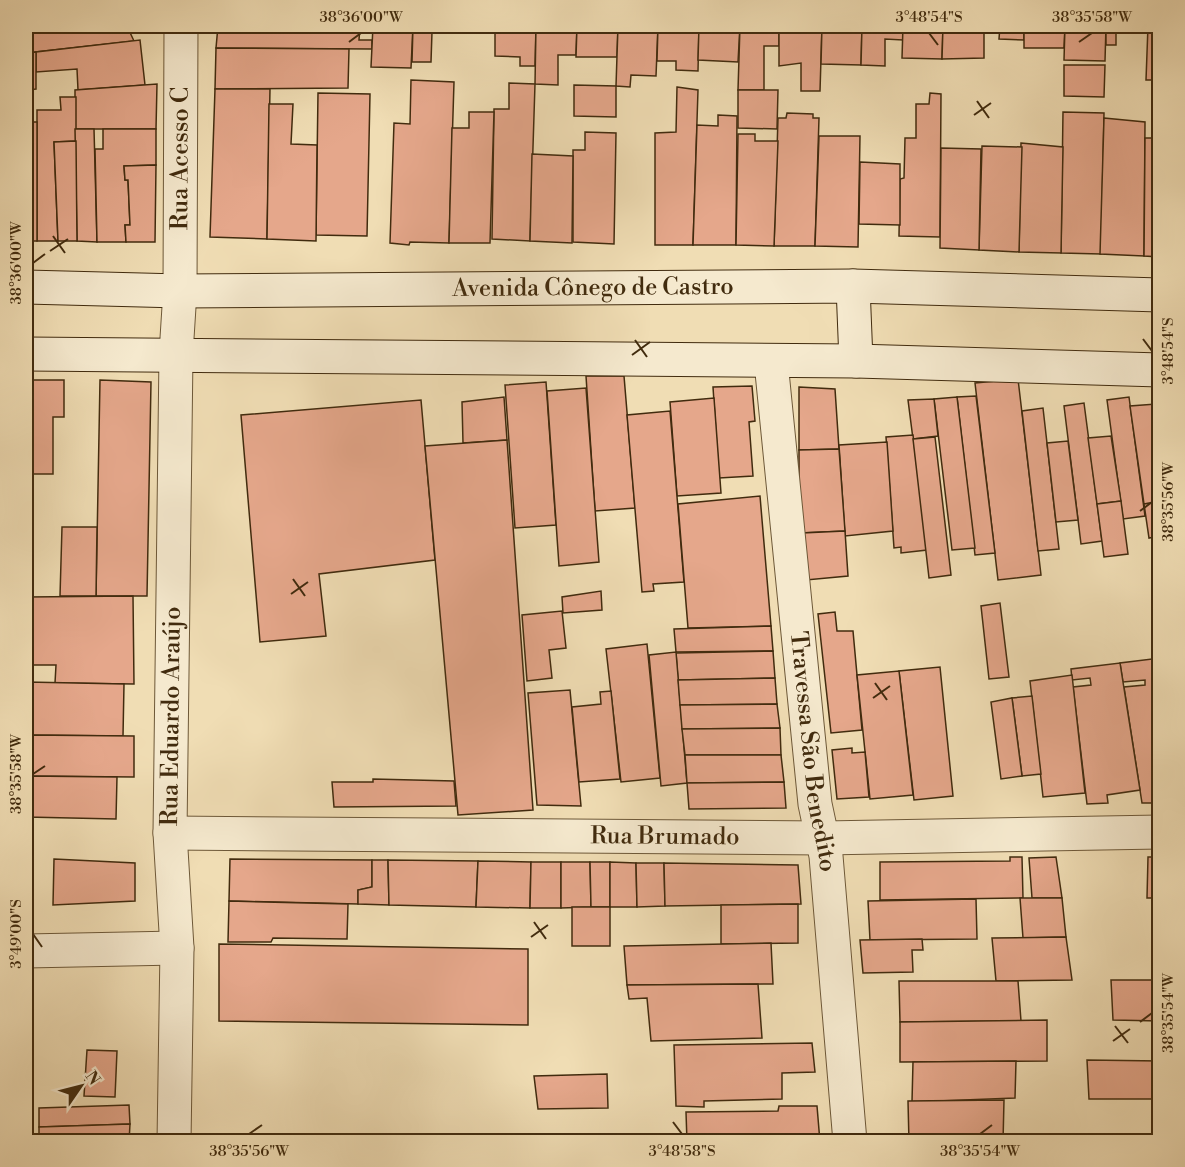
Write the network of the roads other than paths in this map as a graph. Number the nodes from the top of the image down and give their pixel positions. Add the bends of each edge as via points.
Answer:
1 (158, 26) edge
2 (181, 26) edge
3 (181, 62) junction
4 (853, 286) junction
5 (26, 287) edge
6 (180, 291) junction
7 (1160, 296) edge
8 (26, 354) edge
9 (176, 354) junction
10 (771, 362) junction
11 (856, 362) junction
12 (1160, 370) edge
13 (1160, 832) edge
14 (170, 833) junction
15 (824, 838) junction
16 (177, 948) junction
17 (26, 951) edge
18 (174, 1142) edge
19 (850, 1142) edge

1 - 3 street
2 - 3 street, Rua Acesso C
3 - 6 street, Rua Acesso C
4 - 6 street, Avenida Cônego de Castro
4 - 7 street, Avenida Cônego de Castro
4 - 11 street
5 - 6 street, Avenida Cônego de Castro
6 - 9 street, Rua Eduardo Araújo
8 - 9 street
9 - 10 street
9 - 14 street, Rua Eduardo Araújo
10 - 11 street
10 - 15 street, Travessa São Benedito via 815,804
11 - 12 street
13 - 15 street, Rua Brumado
14 - 15 street, Rua Brumado
14 - 16 street, Rua Eduardo Araújo
15 - 19 street, Travessa São Benedito
16 - 17 street
16 - 18 street, Rua Eduardo Araújo

